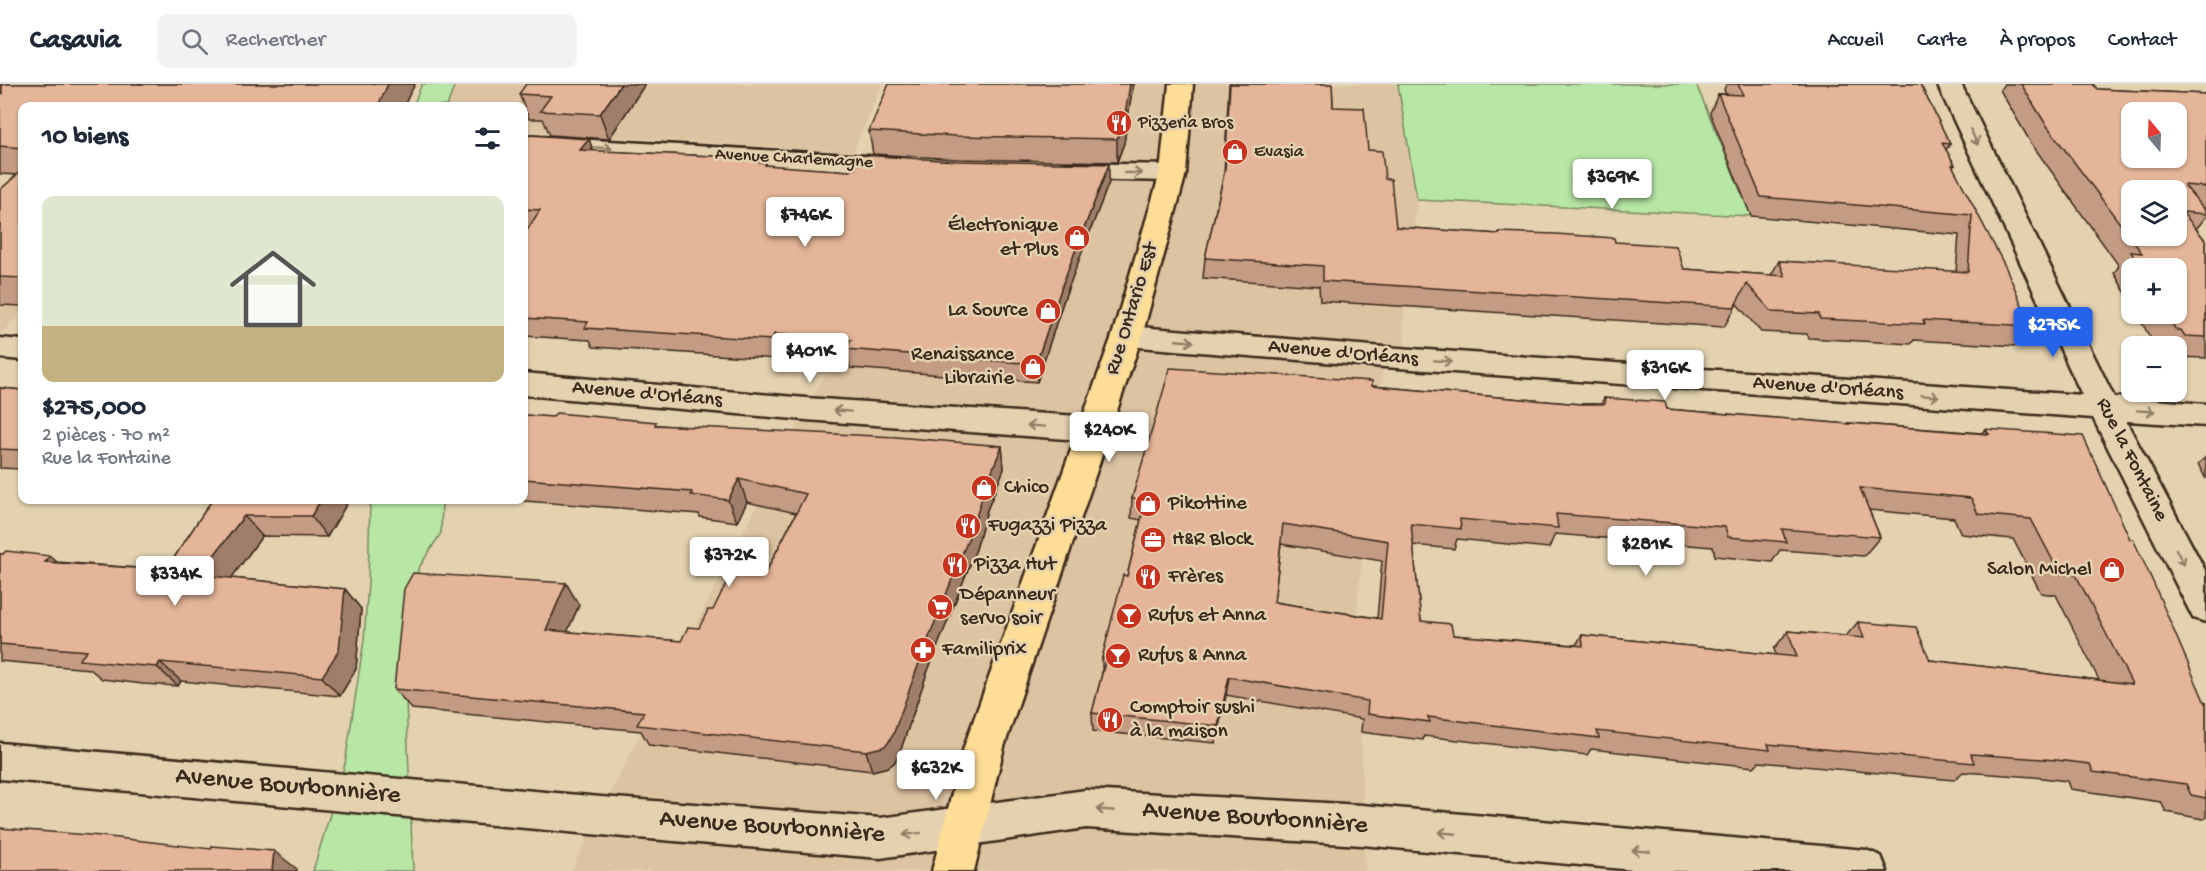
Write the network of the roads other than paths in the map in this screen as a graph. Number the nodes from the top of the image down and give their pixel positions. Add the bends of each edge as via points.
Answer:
1 (1181, 84) edge
2 (1949, 84) edge
3 (528, 143) edge
4 (928, 167) edge
5 (1038, 170) edge
6 (1173, 173) junction
7 (1127, 336) junction
8 (0, 348) edge
9 (18, 350) edge
10 (528, 384) edge
11 (2104, 408) junction
12 (2206, 415) edge
13 (1094, 429) junction
14 (2206, 607) edge
15 (0, 761) edge
16 (964, 827) junction
17 (953, 871) edge
18 (1866, 871) edge

1 - 6 main road, Rue Ontario Est
2 -> 11 street, Rue la Fontaine
3 -> 4 street, Avenue Charlemagne
5 -> 6 street
6 - 7 main road, Rue Ontario Est
7 -> 11 street, Avenue d'Orléans
7 - 13 main road, Rue Ontario Est
8 - 9 street
13 -> 10 street, Avenue d'Orléans
11 -> 12 street, Avenue d'Orléans
11 -> 14 street, Rue la Fontaine
13 - 16 main road, Rue Ontario Est via 984,747
16 -> 15 street, Avenue Bourbonnière via 880,838
16 - 17 main road, Rue Ontario Est
18 -> 16 street, Avenue Bourbonnière via 1362,825 1086,809

